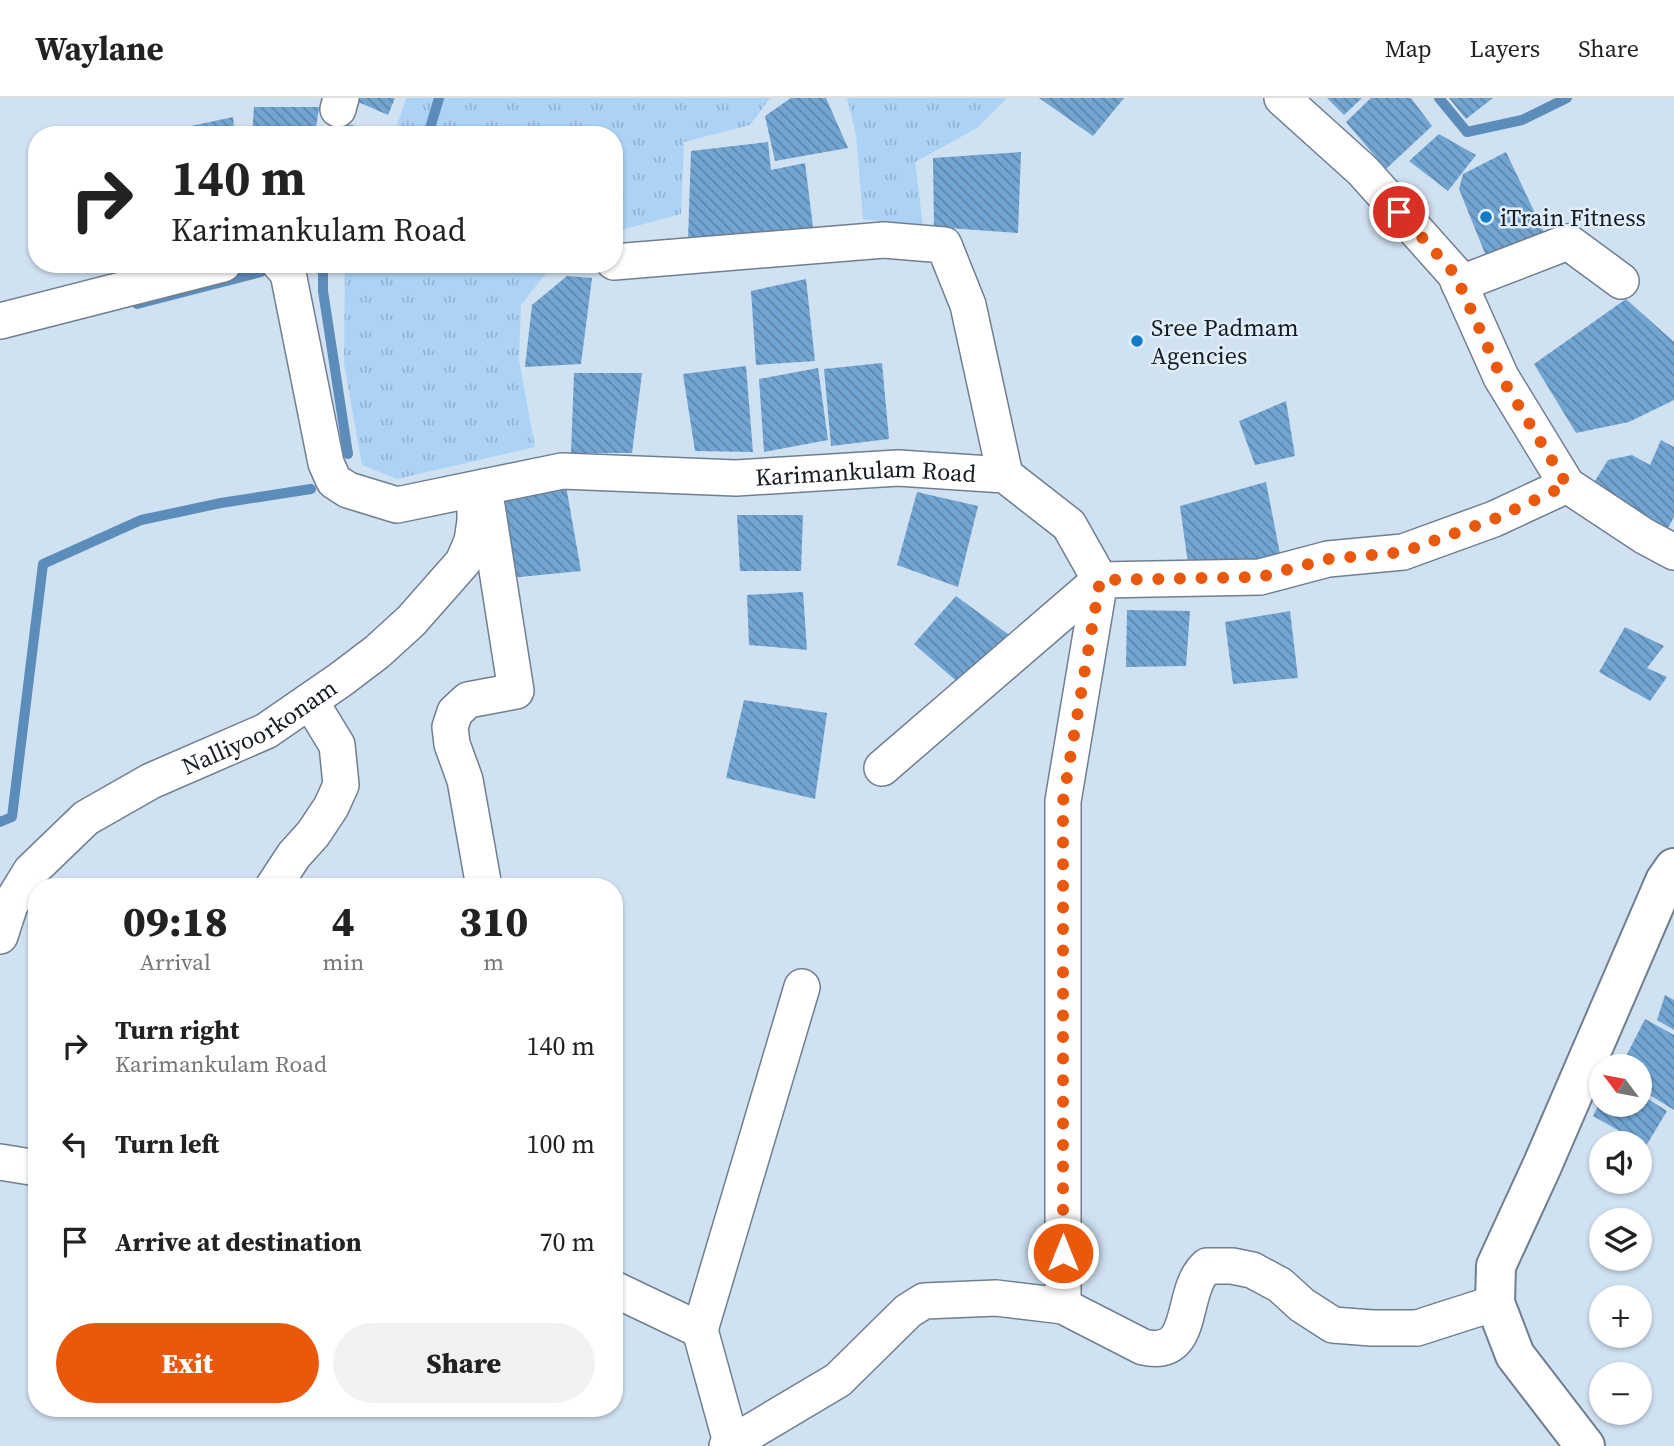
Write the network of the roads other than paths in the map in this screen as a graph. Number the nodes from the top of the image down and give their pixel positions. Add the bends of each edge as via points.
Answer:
1 (1282, 98) edge
2 (623, 261) edge
3 (188, 273) edge
4 (288, 273) edge
5 (1621, 281) dead end
6 (1459, 284) junction
7 (0, 321) edge
8 (1005, 475) junction
9 (1567, 485) junction
10 (484, 487) junction
11 (1674, 552) edge
12 (1100, 580) junction
13 (310, 701) junction
14 (882, 768) dead end
15 (1674, 868) edge
16 (279, 878) edge
17 (482, 878) edge
18 (0, 936) edge
19 (802, 987) dead end
20 (0, 1162) edge
21 (28, 1167) edge
22 (623, 1293) edge
23 (1495, 1303) junction
24 (1063, 1306) junction
25 (700, 1330) junction
26 (730, 1445) edge
27 (1585, 1446) edge

1 - 6 street via 1363,171
2 - 8 street via 884,240 944,245 968,305
3 - 7 street
4 - 10 street, Karimankulam Road via 326,463 334,481 397,505
5 - 6 street via 1568,242
6 - 9 street via 1501,377
8 - 10 street, Karimankulam Road via 898,468 736,478 562,471
8 - 12 street, Karimankulam Road via 1069,525
9 - 11 street
9 - 12 street via 1494,519 1403,552 1328,559 1260,577
10 - 13 street, Nalliyoorkonam via 475,504 472,541 463,562 394,636
10 - 17 street via 516,691 468,701 455,712 450,727 465,780
12 - 14 street
12 - 24 street via 1063,801
13 - 16 street via 337,745 341,785 313,834
13 - 18 street, Nalliyoorkonam via 266,731 152,781 86,818 32,871 10,905
15 - 23 main road via 1496,1266
19 - 25 street
20 - 21 street
22 - 25 street
23 - 24 street via 1417,1328 1333,1325 1252,1270 1207,1266 1194,1284 1177,1339 1169,1348 1157,1350
23 - 27 main road via 1515,1355
24 - 26 street via 996,1298 924,1301 838,1380
25 - 26 street

